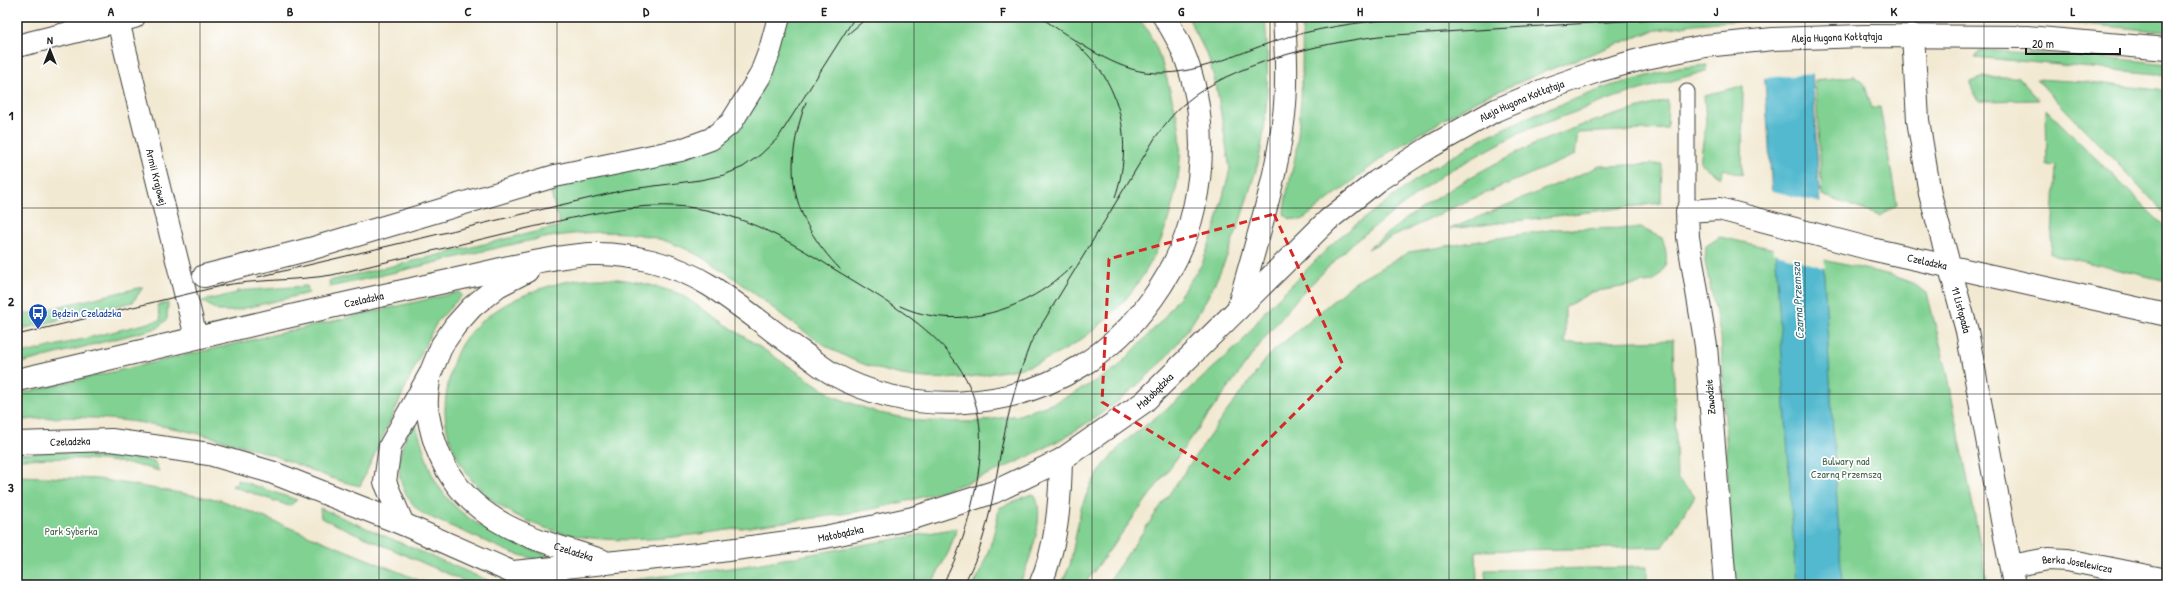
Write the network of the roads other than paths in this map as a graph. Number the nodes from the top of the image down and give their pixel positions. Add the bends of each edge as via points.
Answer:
1 (1164, 17) edge
2 (1284, 17) edge
3 (123, 18) edge
4 (779, 18) edge
5 (1913, 35) junction
6 (17, 46) edge
7 (2167, 49) edge
8 (1687, 92) dead end
9 (1687, 211) junction
10 (547, 259) junction
11 (1949, 266) junction
12 (204, 276) dead end
13 (1238, 310) junction
14 (2167, 314) edge
15 (196, 337) junction
16 (430, 374) junction
17 (17, 380) edge
18 (17, 443) edge
19 (1062, 460) junction
20 (403, 524) junction
21 (610, 563) junction
22 (513, 572) junction
23 (2013, 575) edge
24 (2167, 580) edge
25 (541, 585) edge
26 (1040, 585) edge
27 (1725, 585) edge

1 - 10 main road via 1172,28 1184,58 1196,94 1200,117 1202,166 1191,222 1173,264 1143,311 1097,356 1072,372 1014,396 976,402 925,402 878,392 833,374 708,284 674,268 624,256 602,254
2 - 13 main road via 1286,87 1283,123 1270,189
3 - 6 main road
3 - 15 main road, Armii Krajowej
4 - 12 main road via 760,76 731,123 711,139 681,150 556,176 310,249
5 - 7 main road, Aleja Hugona Kołłątaja via 2027,37
5 - 11 main road, 11 Listopada via 1918,120 1930,194
5 - 13 main road, Aleja Hugona Kołłątaja via 1773,39 1705,46 1594,72 1546,89 1496,110 1430,147 1377,181 1328,220
8 - 9 lane
9 - 11 main road, Czeladzka via 1719,209 1872,249
9 - 27 main road, Zawodzie via 1688,237 1706,346
10 - 15 main road, Czeladzka
10 - 16 main road, Czeladzka via 498,286 472,307 442,345
11 - 14 main road, Czeladzka
11 - 23 main road, 11 Listopada via 1967,331
13 - 19 main road, Małobądzka via 1144,402
15 - 17 main road, Czeladzka
16 - 20 main road, Czeladzka via 390,446 385,482
16 - 21 main road, Czeladzka via 426,406 434,441 442,465 472,503 507,526
18 - 20 main road, Czeladzka via 111,440 209,454 271,472
19 - 21 main road, Małobądzka via 974,500 913,518 825,537
19 - 26 main road via 1060,509 1047,570
20 - 22 main road
21 - 22 main road, Małobądzka
22 - 25 main road
23 - 24 main road, Berka Joselewicza via 2048,559 2067,560

